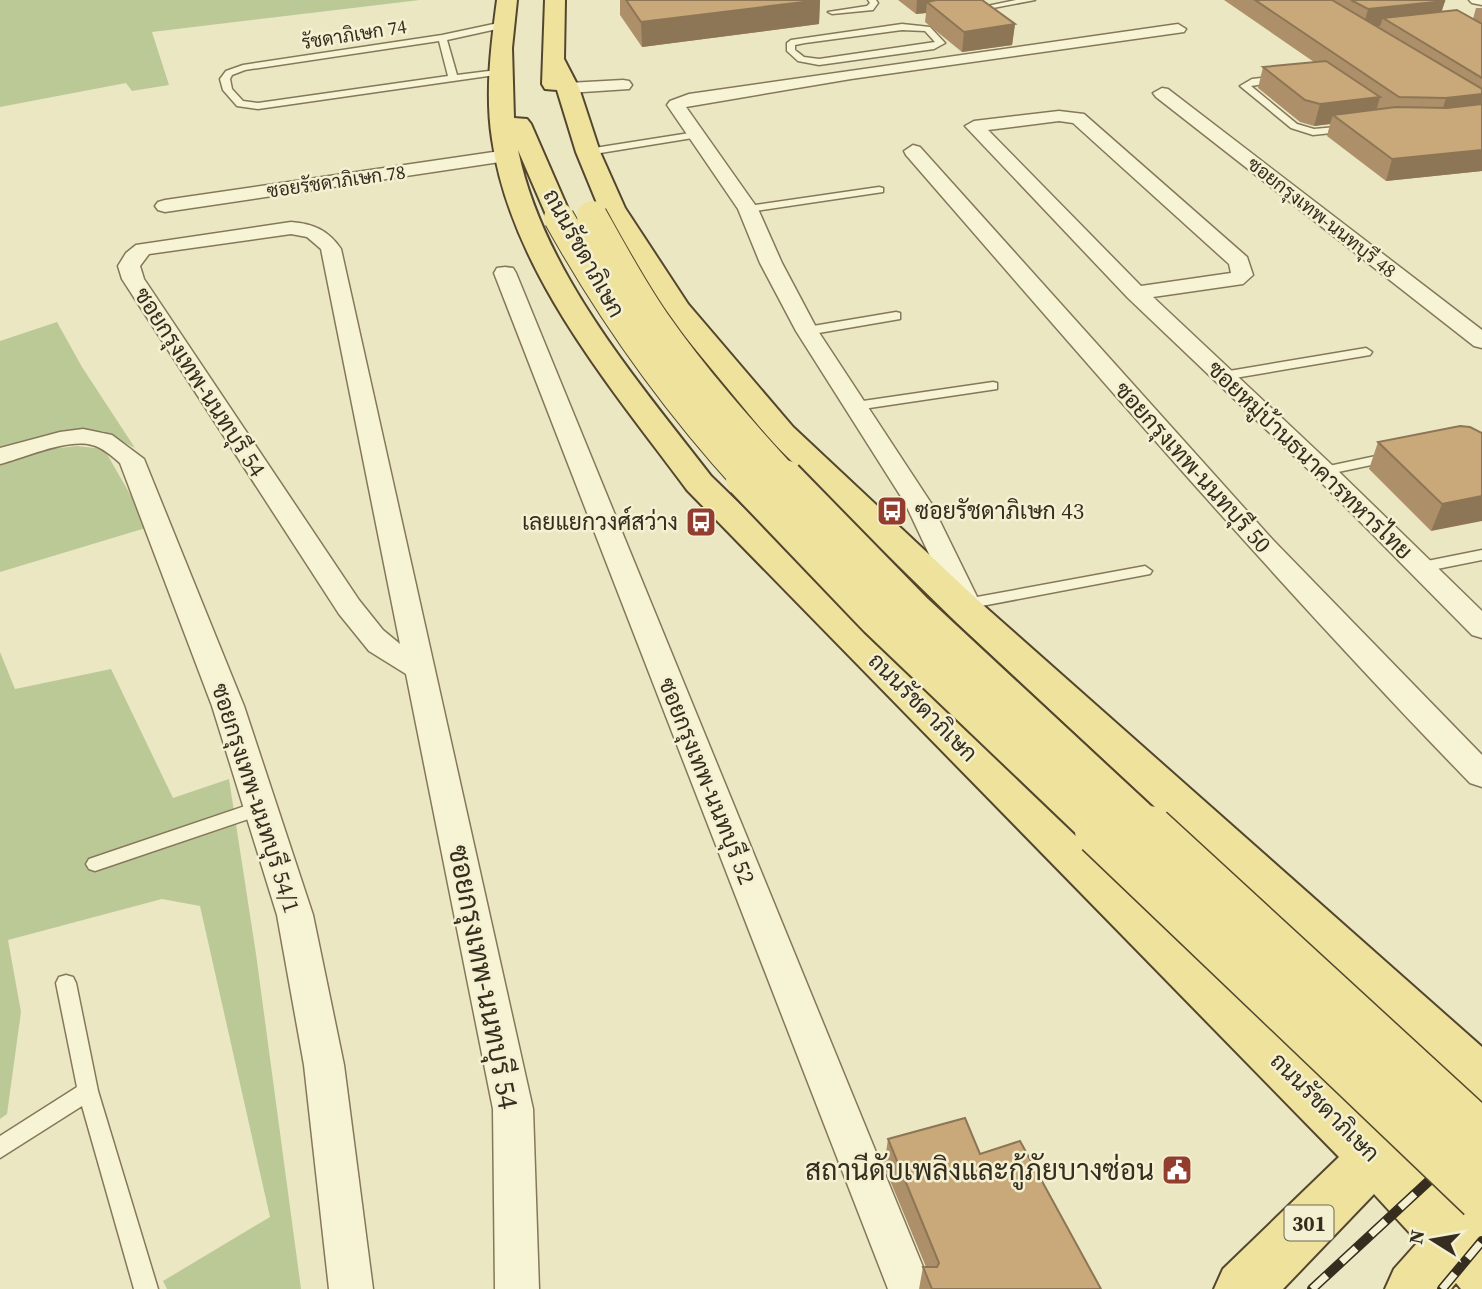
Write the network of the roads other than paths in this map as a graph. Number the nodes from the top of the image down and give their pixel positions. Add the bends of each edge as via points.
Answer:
1 (507, 0) edge
2 (555, 0) edge
3 (872, 0) edge
4 (1031, 0) edge
5 (832, 12) dead end
6 (959, 12) edge
7 (503, 25) junction
8 (1178, 29) dead end
9 (442, 38) junction
10 (552, 58) junction
11 (844, 67) junction
12 (453, 78) junction
13 (1286, 78) edge
14 (624, 85) dead end
15 (503, 86) junction
16 (568, 88) junction
17 (1162, 93) dead end
18 (1363, 127) edge
19 (695, 135) junction
20 (913, 151) dead end
21 (588, 152) junction
22 (507, 156) junction
23 (879, 190) dead end
24 (165, 206) dead end
25 (748, 209) junction
26 (576, 217) junction
27 (505, 273) dead end
28 (1136, 293) junction
29 (896, 316) dead end
30 (807, 331) junction
31 (1482, 341) edge
32 (1366, 352) dead end
33 (1223, 376) junction
34 (993, 386) dead end
35 (856, 406) junction
36 (1401, 455) edge
37 (0, 456) edge
38 (1324, 471) junction
39 (1482, 555) edge
40 (1422, 567) junction
41 (1145, 571) dead end
42 (963, 606) junction
43 (1482, 628) edge
44 (860, 643) junction
45 (420, 668) junction
46 (1482, 775) edge
47 (260, 808) junction
48 (95, 864) dead end
49 (66, 983) dead end
50 (1475, 1072) edge
51 (88, 1091) junction
52 (1482, 1136) edge
53 (0, 1148) edge
54 (1375, 1157) junction
55 (1482, 1196) edge
56 (1473, 1245) edge
57 (140, 1287) edge
58 (351, 1289) edge
59 (517, 1289) edge
60 (910, 1289) edge
61 (1243, 1289) edge
62 (1414, 1289) edge

1 - 7 main road, ถนนรัชดาภิเษก
2 - 10 main road, ถนนรัชดาภิเษก
3 - 5 lane via 870,8
4 - 6 lane
7 - 9 lane, รัชดาภิเษก 74
7 - 15 main road, ถนนรัชดาภิเษก
8 - 11 street
9 - 12 lane
9 - 12 lane, รัชดาภิเษก 74 via 243,68 225,79 240,104 258,106
10 - 16 main road, ถนนรัชดาภิเษก
10 - 26 main road, ถนนรัชดาภิเษก via 553,97
11 - 11 lane via 801,58 791,51 791,43 916,27 927,29 941,43
11 - 19 street via 679,102 676,106
12 - 15 lane
13 - 18 lane via 1245,86 1305,130
14 - 16 street
15 - 22 main road, ถนนรัชดาภิเษก
15 - 26 main road, ถนนรัชดาภิเษก via 522,130
16 - 21 main road, ถนนรัชดาภิเษก
17 - 31 street, ซอยกรุงเทพ-นนทบุรี 48
19 - 21 lane
19 - 25 street
20 - 46 street, ซอยกรุงเทพ-นนทบุรี 50 via 1150,422 1401,694
21 - 42 main road, ถนนรัชดาภิเษก via 612,208 704,344 782,434
22 - 24 street, ซอยรัชดาภิเษก 78
22 - 44 main road, ถนนรัชดาภิเษก via 536,239 563,295 619,377 699,483
23 - 25 lane
25 - 30 street
26 - 52 main road, ถนนรัชดาภิเษก, bridge via 744,433 826,522 953,649
26 - 55 main road, ถนนรัชดาภิเษก, bridge via 600,289 651,365 793,531 878,618
27 - 60 street, ซอยกรุงเทพ-นนทบุรี 52
28 - 28 street, ซอยหมู่บ้านธนาคารทหารไทย via 1242,275 1238,262 1078,118 974,126
28 - 33 street, ซอยหมู่บ้านธนาคารทหารไทย
29 - 30 lane
30 - 35 street
32 - 33 lane
33 - 38 street, ซอยหมู่บ้านธนาคารทหารไทย
34 - 35 lane
35 - 42 street via 918,503
36 - 38 lane
37 - 47 street, ซอยกรุงเทพ-นนทบุรี 54/1 via 92,437 131,459 228,706
38 - 40 street, ซอยหมู่บ้านธนาคารทหารไทย
39 - 40 lane
40 - 43 street, ซอยหมู่บ้านธนาคารทหารไทย
41 - 42 lane
42 - 44 main road via 972,641 969,653 955,666 934,674 892,664
42 - 50 main road, ถนนรัชดาภิเษก
44 - 54 main road, ถนนรัชดาภิเษก
45 - 45 street, ซอยกรุงเทพ-นนทบุรี 54 via 388,653 341,596 133,279 129,266 143,249 290,228 311,230 323,236 331,248
45 - 59 street, ซอยกรุงเทพ-นนทบุรี 54 via 513,1109
47 - 48 lane
47 - 58 street, ซอยกรุงเทพ-นนทบุรี 54/1 via 295,915 324,1065
49 - 51 lane
50 - 54 main road, 301
51 - 53 lane
51 - 57 lane
54 - 56 main road, ถนนรัชดาภิเษก
54 - 61 main road, 301
56 - 62 main road

